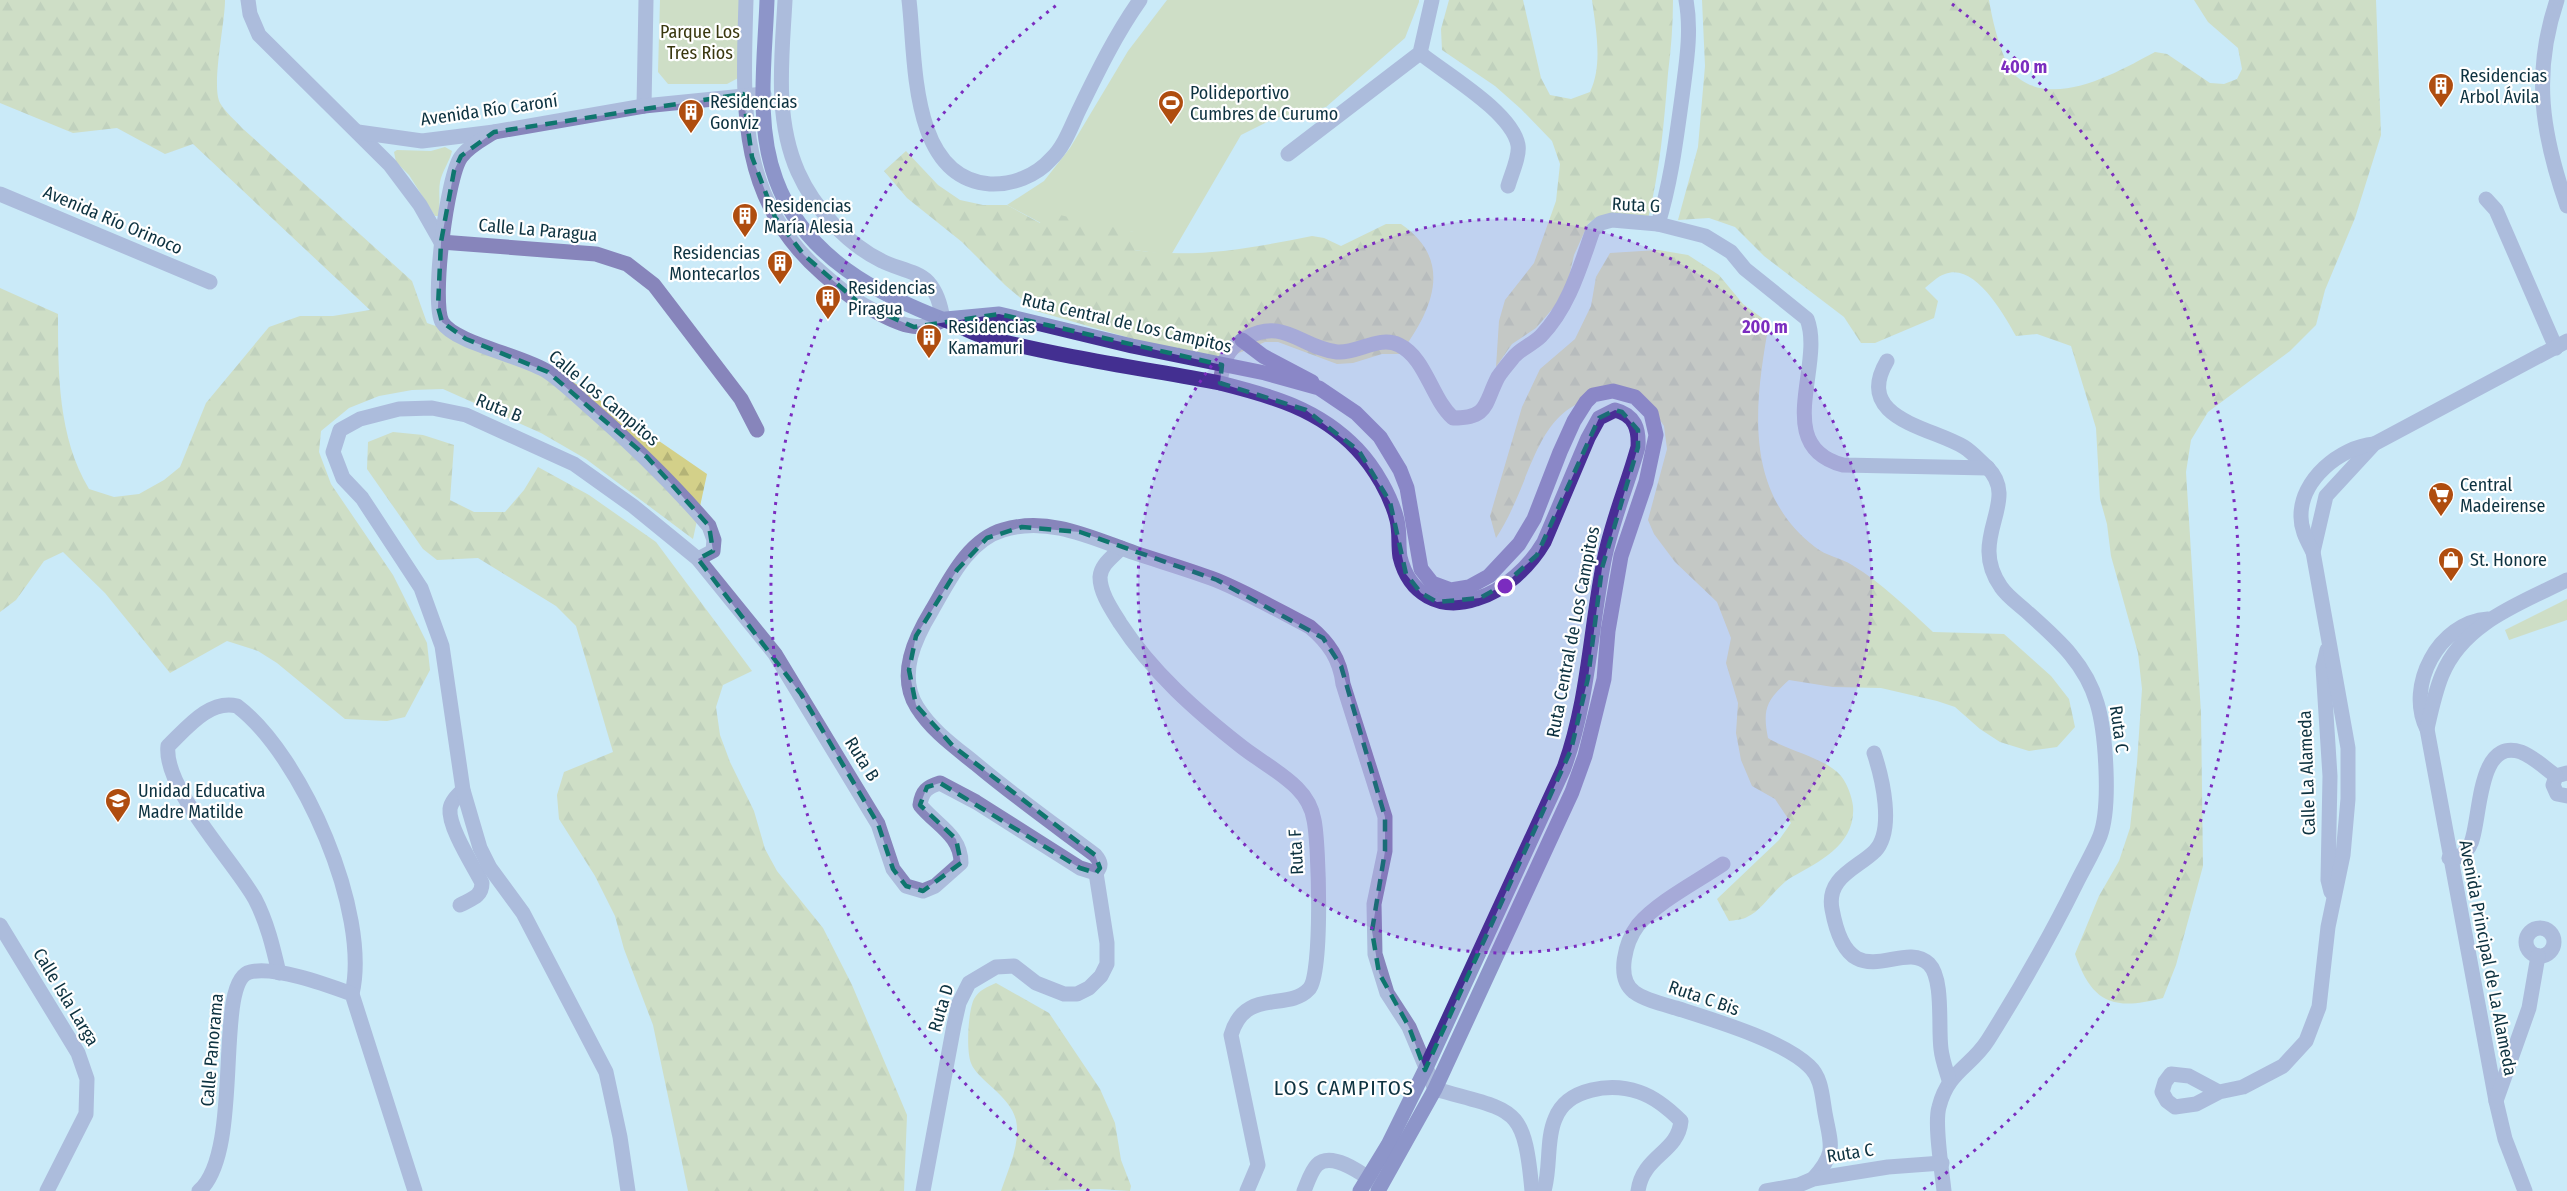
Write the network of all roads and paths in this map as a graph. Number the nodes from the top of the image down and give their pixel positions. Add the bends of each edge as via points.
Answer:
1 (249, 0) edge
2 (646, 0) edge
3 (746, 0) edge
4 (767, 0) edge
5 (785, 0) edge
6 (909, 0) edge
7 (1140, 0) edge
8 (1432, 0) edge
9 (1686, 0) edge
10 (2557, 0) edge
11 (1420, 53) junction
12 (743, 94) junction
13 (764, 94) junction
14 (644, 106) junction
15 (358, 132) junction
16 (494, 132) junction
17 (1288, 154) dead end
18 (1508, 186) dead end
19 (0, 194) edge
20 (2486, 199) dead end
21 (2567, 206) edge
22 (1658, 224) junction
23 (441, 242) junction
24 (210, 282) dead end
25 (943, 320) junction
26 (1242, 340) junction
27 (2564, 343) edge
28 (1887, 361) dead end
29 (1222, 364) junction
30 (1220, 383) junction
31 (1319, 388) junction
32 (757, 430) dead end
33 (2374, 444) junction
34 (1988, 468) junction
35 (2311, 486) junction
36 (2326, 496) junction
37 (1121, 548) junction
38 (2313, 552) junction
39 (698, 559) junction
40 (2567, 580) edge
41 (2488, 619) junction
42 (2328, 648) junction
43 (2431, 662) junction
44 (2442, 675) junction
45 (2427, 729) junction
46 (1874, 753) dead end
47 (2562, 774) edge
48 (2330, 776) junction
49 (2348, 776) junction
50 (463, 790) junction
51 (2567, 796) edge
52 (2449, 858) junction
53 (1724, 864) dead end
54 (1096, 873) junction
55 (2333, 898) junction
56 (460, 905) dead end
57 (0, 925) edge
58 (2538, 956) dead end
59 (279, 973) junction
60 (352, 994) junction
61 (1425, 1070) junction
62 (1949, 1080) junction
63 (1435, 1089) junction
64 (2219, 1092) dead end
65 (2496, 1101) junction
66 (1942, 1163) junction
67 (1813, 1179) junction
68 (1372, 1187) edge
69 (48, 1191) edge
70 (199, 1191) edge
71 (415, 1191) edge
72 (628, 1191) edge
73 (923, 1191) edge
74 (1247, 1191) edge
75 (1304, 1191) edge
76 (1532, 1191) edge
77 (1544, 1191) edge
78 (1638, 1191) edge
79 (1766, 1191) edge
80 (1944, 1191) edge
81 (2525, 1191) edge

1 - 15 street via 259,35
2 - 14 street
3 - 12 street
4 - 13 main road
5 - 25 street via 781,94 784,121 799,172 815,201 853,242 880,260 927,280
6 - 7 street via 917,85 928,134 951,167 975,180 1000,184 1020,180 1052,159 1116,37
8 - 11 street
9 - 22 street via 1685,68 1672,167
10 - 21 street via 2549,23 2541,78 2547,141
11 - 17 street
11 - 18 street via 1497,112 1511,129 1519,146
12 - 13 street, Avenida Río Caroní
12 - 14 street, Avenida Río Caroní
12 - 25 street via 759,184 792,243 839,288 883,316 914,327 931,326
13 - 25 main road via 766,139 776,180 804,230 859,279 891,298
14 - 16 street, Avenida Río Caroní
15 - 16 street, Avenida Río Caroní via 422,141
15 - 23 street via 406,184
16 - 23 street, Calle Los Campitos via 461,156 454,171
19 - 24 street, Avenida Río Orinoco
20 - 27 street via 2496,210
22 - 26 street, Ruta G via 1612,220 1593,230 1558,315 1539,338 1515,354 1498,376 1483,411 1469,418 1452,418 1441,407 1414,356 1398,344 1382,342 1337,352 1278,330 1266,330
22 - 34 street, Ruta G via 1717,242 1807,319 1811,344 1805,417 1812,445 1821,454 1843,465
23 - 32 street, Calle La Paragua via 596,254 627,264 654,285 741,399
23 - 39 street, Calle Los Campitos via 438,307 442,322 466,339 548,372 647,457 709,526 713,551
25 - 29 main road, Ruta Central de Los Campitos via 999,314
25 - 30 main road, Ruta Central de Los Campitos via 990,339
26 - 29 street via 1228,350
26 - 31 main road
27 - 33 street, Calle La Alameda
28 - 34 street, Ruta C via 1879,374 1881,401 1908,423 1964,447
29 - 30 street
29 - 31 main road, Ruta Central de Los Campitos
30 - 61 main road, Ruta Central de Los Campitos via 1294,404 1351,443 1372,469 1390,502 1398,522 1400,556 1407,574 1421,593 1445,603 1467,602 1493,592 1537,555 1599,418 1615,410 1622,412 1638,430 1638,447 1602,568 1588,678 1571,750
31 - 63 main road, Ruta Central de Los Campitos via 1356,413 1380,437 1407,488 1421,569 1432,583 1451,590 1469,588 1489,576 1519,544 1534,519 1574,421 1593,395 1613,391 1635,397 1651,413 1655,424 1650,468 1626,533 1616,575 1604,679 1585,756
33 - 35 street, Calle La Alameda via 2361,445 2330,462
33 - 36 street, Calle La Alameda
34 - 62 street, Ruta C via 1996,478 2001,496 1987,544 1989,569 2002,590 2068,649 2084,672 2098,705 2108,798 2100,835 2059,921 1986,1044
35 - 36 street
35 - 38 street, Calle La Alameda via 2301,514 2302,530
36 - 38 street, Calle La Alameda
37 - 54 street via 1080,532 1039,526 1002,530 987,538 957,570 916,636 909,670 916,705 928,722 1013,795 1095,855 1100,861
37 - 61 street via 1217,580 1310,627 1332,650 1341,666 1343,684 1385,818 1385,851 1374,904 1375,954 1387,993 1409,1027
37 - 74 street, Ruta F via 1103,565 1101,587 1129,637 1164,681 1298,788 1316,826 1315,981 1300,996 1261,1002 1251,1008 1231,1035 1258,1165
38 - 42 street, Calle La Alameda
39 - 50 street, Ruta B via 574,464 466,415 432,408 399,409 360,419 340,430 333,452 343,478 362,498 421,588 442,646
39 - 54 street, Ruta B via 775,654 801,694 878,824 892,869 906,886 929,889 961,863 956,839 920,805 927,787 940,783 1080,868
40 - 41 street, Avenida Principal de La Alameda
41 - 43 street, Avenida Principal de La Alameda via 2476,619 2449,636
41 - 44 street, Avenida Principal de La Alameda via 2451,659
42 - 48 street, Calle La Alameda via 2323,668
42 - 49 street, Calle La Alameda via 2348,748
43 - 44 street
43 - 45 street, Avenida Principal de La Alameda via 2418,697
44 - 45 street, Avenida Principal de La Alameda
45 - 52 street, Avenida Principal de La Alameda
46 - 62 street via 1882,781 1883,835 1876,850 1842,876 1833,891 1831,906 1840,938 1859,960 1873,963 1914,957 1929,963 1937,975 1941,1050
47 - 51 street via 2554,790
47 - 52 street via 2521,752 2495,757 2486,771 2471,845 2459,858
48 - 49 street
48 - 55 street, Calle La Alameda via 2328,880
49 - 55 street, Calle La Alameda via 2343,855
50 - 56 street via 453,801 452,823 482,890
50 - 72 street, Ruta B via 490,868 523,913 606,1072
52 - 65 street, Avenida Principal de La Alameda
53 - 67 street, Ruta C Bis via 1638,926 1624,954 1624,979 1632,991 1644,998 1780,1047 1810,1067 1819,1080 1830,1142 1830,1160
54 - 73 street, Ruta D via 1107,964 1089,988 1077,994 1064,994 1036,982 1014,966 996,967 969,982 954,1025
55 - 64 street, Calle La Alameda via 2319,1007 2306,1041 2271,1075 2243,1088
57 - 69 street, Calle Isla Larga via 78,1053 87,1079 86,1114
58 - 65 street via 2529,1008
59 - 60 street, Calle Panorama
59 - 60 street via 265,919 254,898 180,789 166,758 168,746 197,718 220,705 237,706 270,737 297,779 322,830 350,918 357,976
59 - 70 street, Calle Panorama via 248,972 238,980 231,1012 226,1116 220,1152 212,1178
60 - 71 street
61 - 63 street
61 - 68 main road, Ruta Central de Los Campitos
62 - 66 street, Ruta C via 1938,1109
63 - 68 main road, Ruta Central de Los Campitos
63 - 76 street via 1503,1109 1514,1117 1527,1143
65 - 81 street, Avenida Principal de La Alameda via 2505,1139
66 - 67 street, Ruta C
66 - 80 street, Ruta C
67 - 79 street, Ruta C
68 - 75 street via 1336,1161 1327,1160 1317,1165
77 - 78 street via 1555,1116 1566,1101 1584,1092 1611,1087 1641,1092 1681,1121 1674,1143 1651,1161

